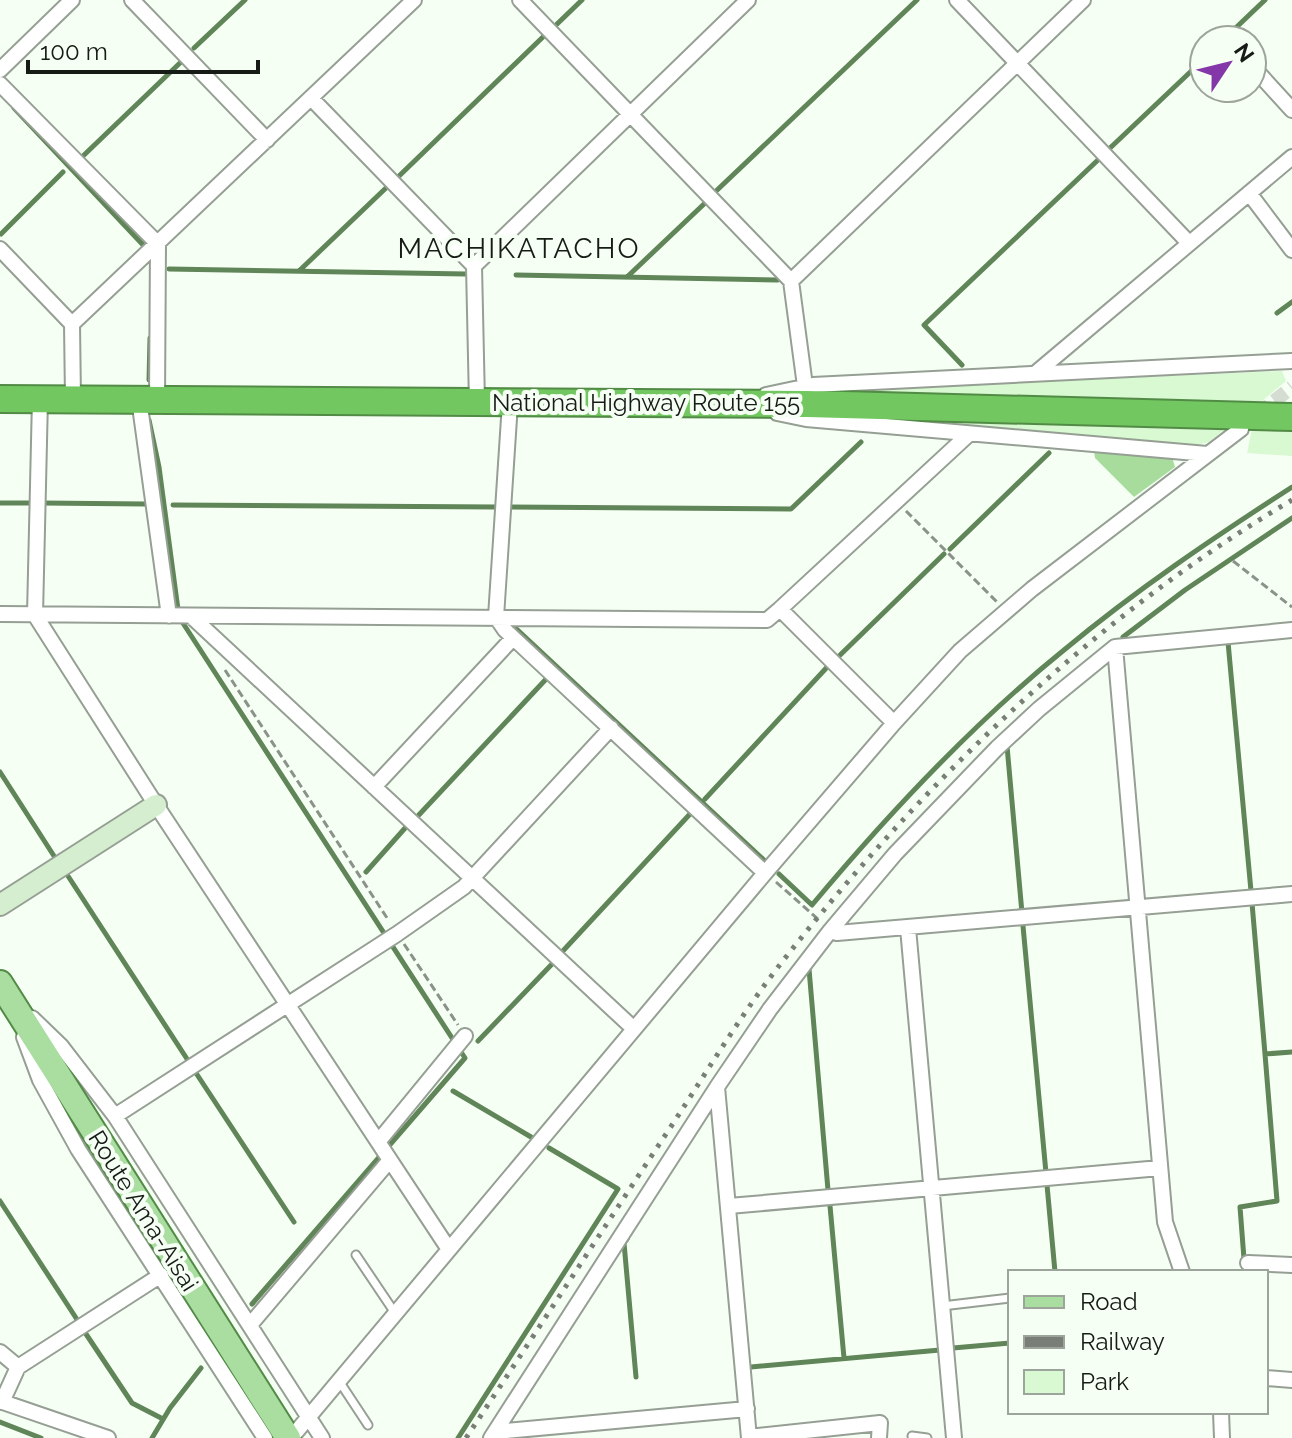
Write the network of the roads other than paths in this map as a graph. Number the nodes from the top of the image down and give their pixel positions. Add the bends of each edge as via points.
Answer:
1 (72, 0) edge
2 (132, 0) edge
3 (414, 0) edge
4 (520, 0) edge
5 (748, 0) edge
6 (957, 0) edge
7 (1083, 0) edge
8 (1016, 63) junction
9 (0, 70) edge
10 (0, 84) edge
11 (1268, 84) edge
12 (311, 98) junction
13 (1292, 110) edge
14 (630, 115) junction
15 (267, 140) junction
16 (1292, 157) edge
17 (1249, 193) junction
18 (1189, 243) junction
19 (158, 244) junction
20 (0, 249) edge
21 (1292, 250) edge
22 (474, 266) junction
23 (791, 281) junction
24 (72, 324) junction
25 (1292, 361) edge
26 (1037, 372) junction
27 (805, 386) junction
28 (0, 399) edge
29 (40, 399) junction
30 (73, 399) junction
31 (148, 399) junction
32 (477, 403) junction
33 (510, 403) junction
34 (724, 404) junction
35 (1292, 417) edge
36 (1241, 429) dead end
37 (969, 434) junction
38 (1207, 454) junction
39 (780, 609) junction
40 (0, 614) edge
41 (35, 615) junction
42 (170, 616) junction
43 (191, 616) junction
44 (496, 617) junction
45 (1292, 630) edge
46 (513, 638) junction
47 (1115, 647) junction
48 (894, 723) junction
49 (611, 728) junction
50 (374, 787) junction
51 (156, 805) junction
52 (765, 873) junction
53 (473, 879) junction
54 (1292, 894) edge
55 (0, 905) edge
56 (1137, 908) junction
57 (908, 928) junction
58 (830, 931) junction
59 (4, 989) edge
60 (289, 1004) junction
61 (634, 1029) junction
62 (460, 1042) road end
63 (717, 1087) junction
64 (115, 1116) junction
65 (384, 1150) junction
66 (1160, 1168) junction
67 (931, 1188) junction
68 (729, 1206) junction
69 (448, 1248) junction
70 (356, 1255) dead end
71 (1248, 1263) dead end
72 (1292, 1265) edge
73 (1181, 1270) edge
74 (161, 1275) junction
75 (1008, 1298) edge
76 (942, 1306) junction
77 (395, 1313) junction
78 (250, 1325) junction
79 (0, 1352) edge
80 (18, 1367) junction
81 (1268, 1378) edge
82 (1292, 1380) edge
83 (339, 1381) junction
84 (1, 1401) edge
85 (747, 1409) junction
86 (1221, 1414) edge
87 (309, 1419) junction
88 (368, 1425) dead end
89 (493, 1435) edge
90 (912, 1436) edge
91 (108, 1438) edge
92 (265, 1438) edge
93 (290, 1438) edge
94 (322, 1438) edge
95 (749, 1438) edge
96 (879, 1438) edge
97 (927, 1438) edge
98 (954, 1438) edge
99 (1222, 1438) edge

1 - 9 street
2 - 15 street
3 - 12 street
4 - 14 street
5 - 14 street
6 - 8 street
7 - 8 street
8 - 18 street
8 - 23 street
10 - 19 street
11 - 13 street
12 - 15 street
12 - 22 street
14 - 22 street
14 - 23 street
15 - 19 street
16 - 17 street
17 - 18 street
17 - 21 street
18 - 26 street
19 - 24 street
19 - 31 street
20 - 24 street
22 - 32 street
23 - 27 street
24 - 30 street
25 - 26 street
26 - 27 street
27 - 34 street
28 - 29 highway, National Highway Route 155
29 - 30 highway, National Highway Route 155
29 - 41 street
30 - 31 highway, National Highway Route 155
31 - 32 highway, National Highway Route 155
31 - 42 street
32 - 33 highway, National Highway Route 155
33 - 34 highway, National Highway Route 155
33 - 44 street
34 - 35 highway, National Highway Route 155
34 - 37 street via 806,419
36 - 38 street
37 - 38 street
37 - 39 street
38 - 48 street via 1006,611 960,651
39 - 44 street via 767,620
39 - 48 street
40 - 41 street
41 - 42 street
41 - 51 street
42 - 43 street
43 - 44 street
43 - 50 street
44 - 46 street
45 - 47 street
46 - 49 street
46 - 50 street
47 - 56 street
47 - 58 street via 997,748
48 - 52 street
49 - 52 street
49 - 53 street
50 - 53 street
51 - 55 street
51 - 60 street
52 - 61 street
53 - 60 street
53 - 61 street
54 - 56 street
56 - 57 street
56 - 66 street
57 - 58 street
57 - 67 street
58 - 63 street
59 - 64 street via 61,1046
59 - 74 street via 40,1080 78,1149
59 - 93 main road, Route Ama-Aisai
60 - 64 street
60 - 65 street
61 - 69 street
62 - 65 street
63 - 68 street
63 - 89 street
64 - 78 street
65 - 69 street
65 - 78 street
66 - 67 street
66 - 73 street via 1165,1222
67 - 68 street
67 - 76 street
68 - 85 street
69 - 77 street
70 - 77 lane
71 - 72 street
74 - 80 street
74 - 92 street
75 - 76 lane
76 - 98 street
77 - 83 street
78 - 87 street
79 - 80 street
80 - 84 street
81 - 82 street
83 - 87 street
83 - 88 lane
84 - 91 street
85 - 89 street
85 - 95 street
86 - 99 street
87 - 93 street
87 - 94 street
90 - 97 lane
95 - 96 street via 880,1423

